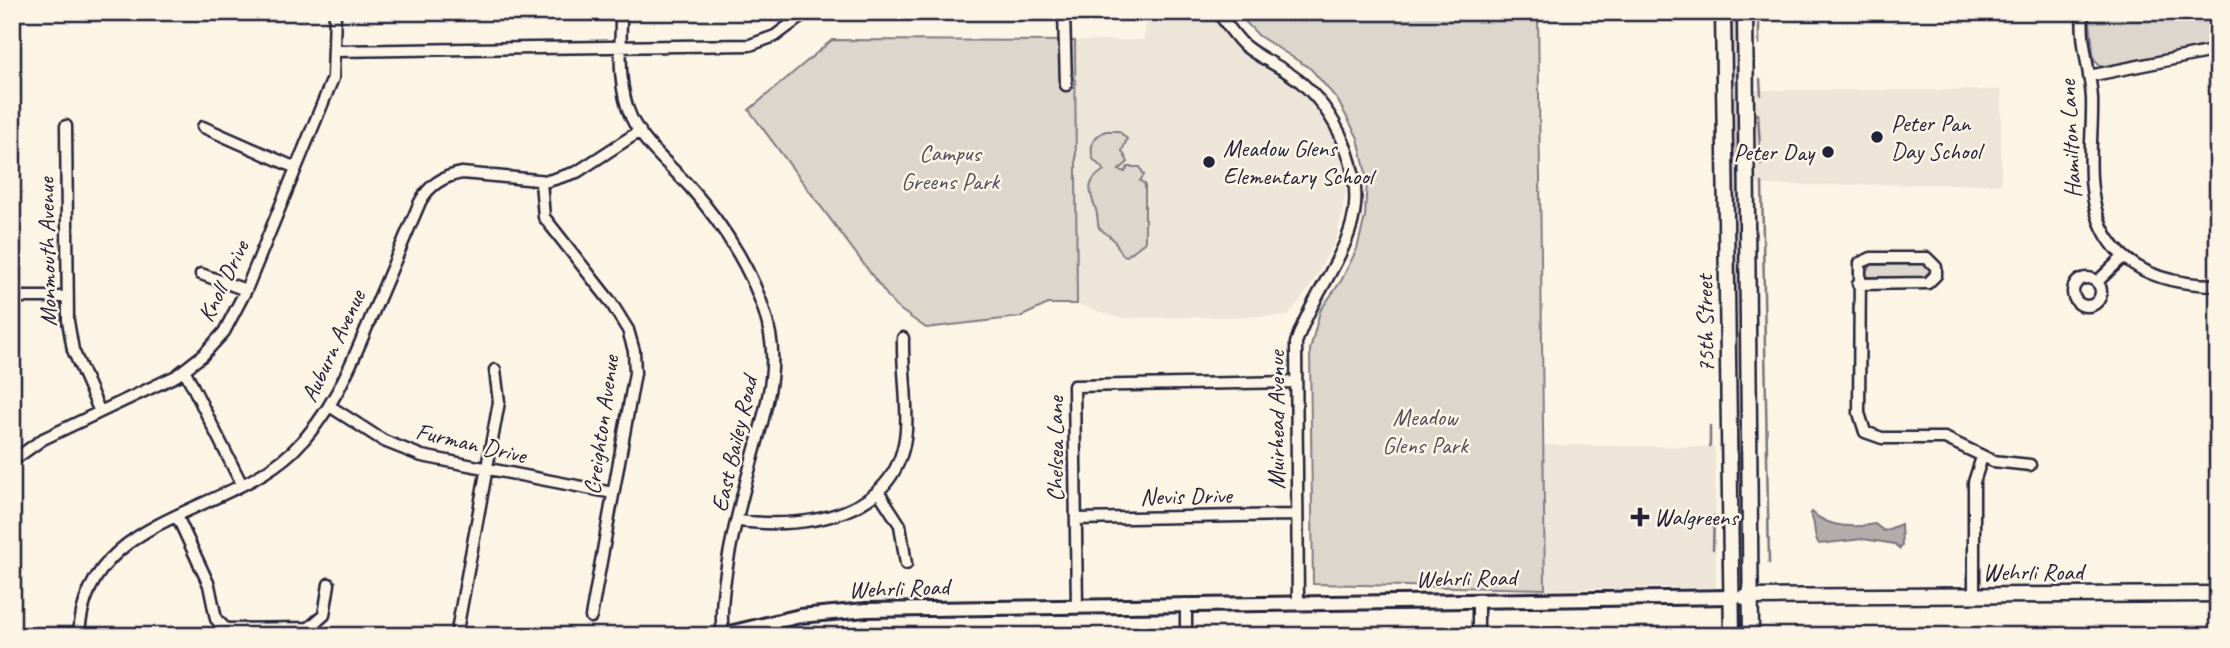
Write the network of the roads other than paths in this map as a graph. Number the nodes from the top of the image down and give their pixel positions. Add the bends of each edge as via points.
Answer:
1 (335, 12) edge
2 (621, 12) edge
3 (807, 12) edge
4 (1064, 12) edge
5 (1219, 12) edge
6 (1723, 12) edge
7 (1745, 12) edge
8 (2083, 12) edge
9 (621, 47) junction
10 (2218, 50) edge
11 (335, 51) junction
12 (2089, 76) junction
13 (1066, 85) dead end
14 (66, 126) dead end
15 (203, 127) dead end
16 (640, 131) junction
17 (296, 168) junction
18 (541, 182) junction
19 (2123, 257) junction
20 (201, 274) dead end
21 (2097, 282) dead end
22 (1858, 284) junction
23 (2218, 285) edge
24 (246, 290) junction
25 (66, 297) junction
26 (12, 298) edge
27 (903, 338) dead end
28 (495, 370) dead end
29 (185, 371) junction
30 (1295, 382) junction
31 (331, 407) junction
32 (100, 412) junction
33 (1982, 457) junction
34 (12, 461) edge
35 (2030, 466) dead end
36 (487, 470) junction
37 (242, 485) junction
38 (878, 491) junction
39 (613, 493) junction
40 (1296, 515) junction
41 (177, 516) junction
42 (1076, 519) junction
43 (738, 521) junction
44 (906, 564) dead end
45 (330, 584) dead end
46 (2218, 593) edge
47 (1974, 596) junction
48 (1732, 597) junction
49 (1751, 597) junction
50 (1478, 601) junction
51 (1298, 603) junction
52 (1186, 604) junction
53 (1077, 606) junction
54 (591, 617) dead end
55 (219, 631) edge
56 (721, 635) edge
57 (79, 636) edge
58 (456, 636) edge
59 (1186, 636) edge
60 (1478, 636) edge
61 (1732, 636) edge
62 (1752, 636) edge

1 - 11 street, Knoll Drive
2 - 9 street, East Bailey Road
3 - 9 street via 775,36 750,45
4 - 13 street
5 - 30 street, Muirhead Avenue via 1245,46 1292,75 1319,101 1347,149 1353,178 1350,231 1303,322 1296,343
6 - 48 main road, 75th Street
7 - 49 main road, 75th Street
8 - 12 street, Hamilton Lane
9 - 11 street
9 - 16 street, East Bailey Road via 626,105
10 - 12 street
11 - 17 street, Knoll Drive via 333,78
12 - 19 street, Hamilton Lane via 2094,205
14 - 25 street, Monmouth Avenue
15 - 17 street
16 - 18 street, Auburn Avenue via 577,172
16 - 43 street, East Bailey Road via 720,227 759,295 767,321 771,382
17 - 24 street, Knoll Drive
18 - 31 street, Auburn Avenue via 462,173 429,188
18 - 39 street, Creighton Avenue via 544,217 623,319 632,343 635,373
19 - 21 street
19 - 23 street, Hamilton Lane via 2161,279
20 - 24 street
22 - 22 street via 1859,267 1866,258 1927,258 1937,271 1928,283
22 - 33 street via 1859,413 1865,432 1882,438 1945,438
24 - 29 street, Knoll Drive via 224,332
25 - 26 street
25 - 32 street, Monmouth Avenue via 73,350
27 - 38 street via 906,431 898,461
28 - 36 street via 499,401
29 - 32 street, Knoll Drive
29 - 37 street
30 - 40 street, Muirhead Avenue
30 - 42 street, Chelsea Lane via 1074,386
31 - 36 street, Furman Drive via 402,449
31 - 37 street, Auburn Avenue via 290,454
32 - 34 street, Knoll Drive via 33,444
33 - 35 street
33 - 47 street via 1974,482
36 - 39 street, Furman Drive
36 - 58 street
37 - 41 street, Auburn Avenue
38 - 43 street via 855,507 814,522
38 - 44 street via 900,525
39 - 54 street, Creighton Avenue
40 - 42 street, Nevis Drive
40 - 51 street, Muirhead Avenue
41 - 55 street via 209,585
41 - 57 street, Auburn Avenue via 128,542 102,567 84,604
42 - 53 street, Chelsea Lane
43 - 56 street, East Bailey Road
45 - 55 street via 324,615 309,628
46 - 47 main road, Wehrli Road
47 - 49 main road, Wehrli Road
48 - 49 main road, Wehrli Road
48 - 50 street, Wehrli Road
48 - 61 main road, 75th Street
49 - 62 main road, 75th Street
50 - 51 street, Wehrli Road
50 - 60 street
51 - 52 street, Wehrli Road
52 - 53 street, Wehrli Road
52 - 59 street
53 - 56 street, Wehrli Road via 840,612

